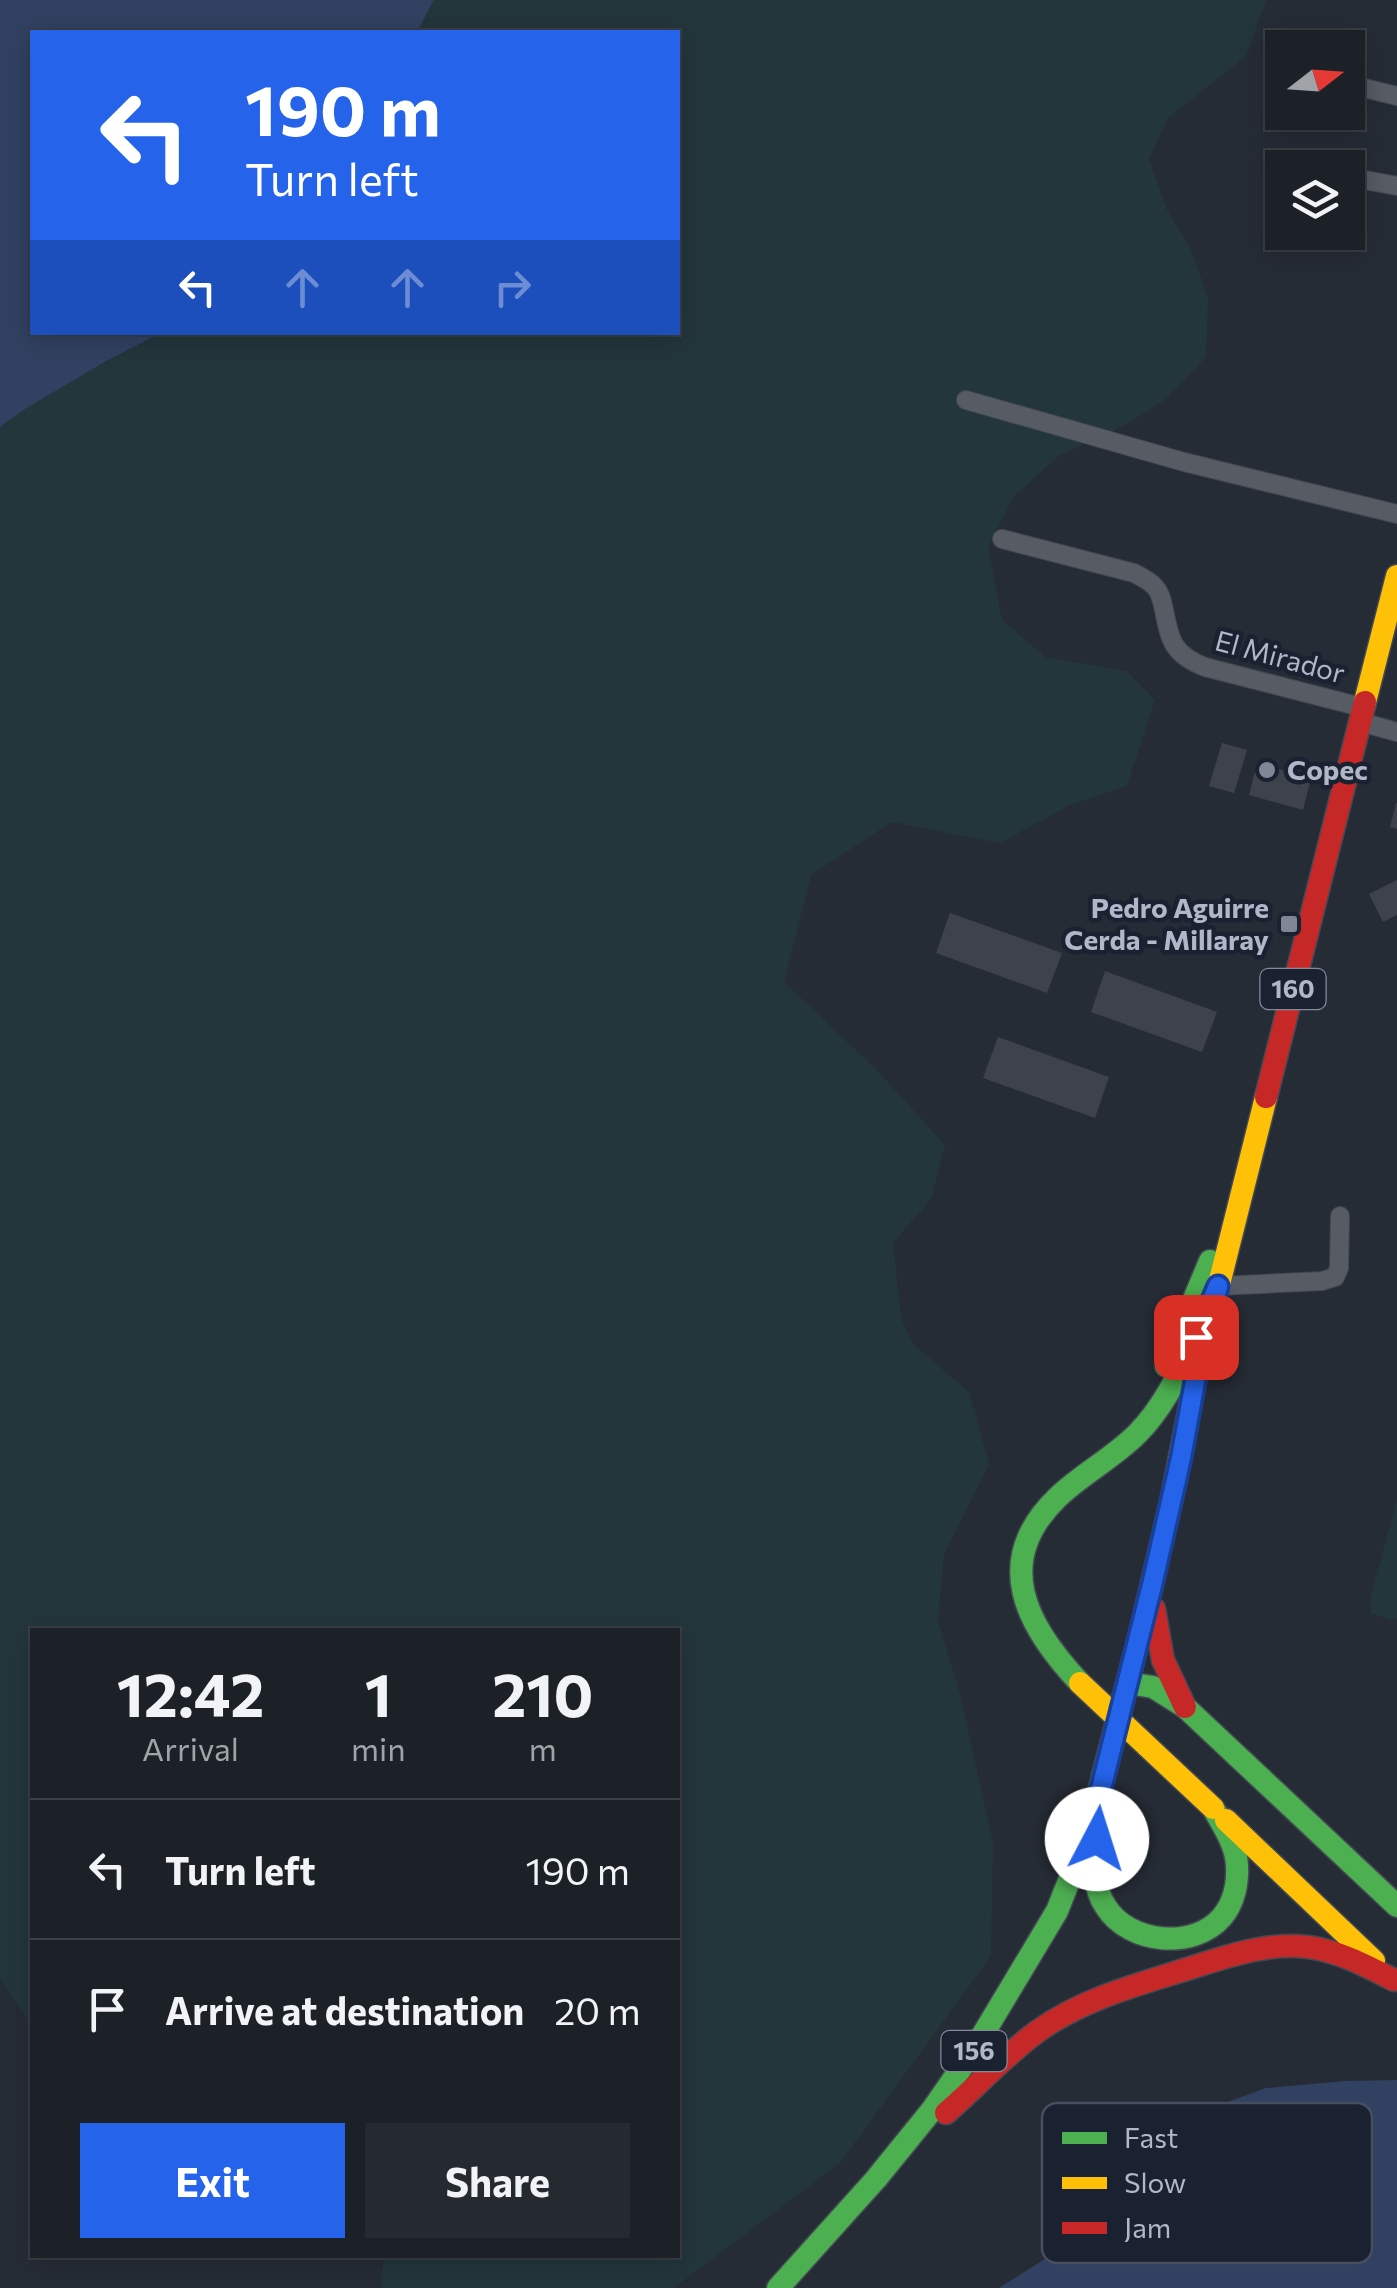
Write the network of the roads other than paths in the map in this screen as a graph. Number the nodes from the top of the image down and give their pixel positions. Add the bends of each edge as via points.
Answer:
1 (1365, 88) edge
2 (1397, 96) edge
3 (1365, 180) edge
4 (1397, 186) edge
5 (966, 400) dead end
6 (1397, 514) edge
7 (1002, 539) dead end
8 (1397, 576) edge
9 (1363, 715) junction
10 (1397, 732) edge
11 (1242, 1194) junction
12 (1340, 1216) dead end
13 (1218, 1286) junction
14 (1196, 1376) junction
15 (1072, 1486) junction
16 (1153, 1581) junction
17 (1118, 1683) junction
18 (1185, 1707) junction
19 (1097, 1805) junction
20 (1213, 1808) junction
21 (1397, 1906) edge
22 (1034, 1948) junction
23 (1395, 1981) edge
24 (903, 2147) junction
25 (778, 2288) edge

1 - 2 street
3 - 4 street
5 - 6 street
7 - 9 street, El Mirador via 1148,580 1162,599 1168,636 1187,660
8 - 9 main road, 160
9 - 10 street, El Mirador
9 - 11 main road, 160
11 - 13 main road, 160
11 - 15 main road via 1160,1377
12 - 13 street via 1335,1277
13 - 14 main road, 160
13 - 15 main road via 1148,1422
14 - 16 main road, 160
14 - 17 main road, 160 via 1154,1492
15 - 20 main road, bridge via 1048,1508 1021,1554 1020,1578 1033,1623 1080,1683
16 - 17 main road, 160
16 - 18 main road via 1162,1658
17 - 18 main road via 1153,1687
17 - 19 main road, 156
17 - 22 main road, 160
18 - 21 main road
19 - 20 main road via 1094,1868 1104,1906 1134,1932 1166,1940 1206,1930 1235,1891 1235,1856
19 - 22 main road, 156 via 1066,1894
20 - 23 main road
22 - 24 main road, 156 via 978,2045
23 - 24 main road via 1338,1954 1291,1946 1256,1949 1130,1986 1050,2022
24 - 25 main road, 156

